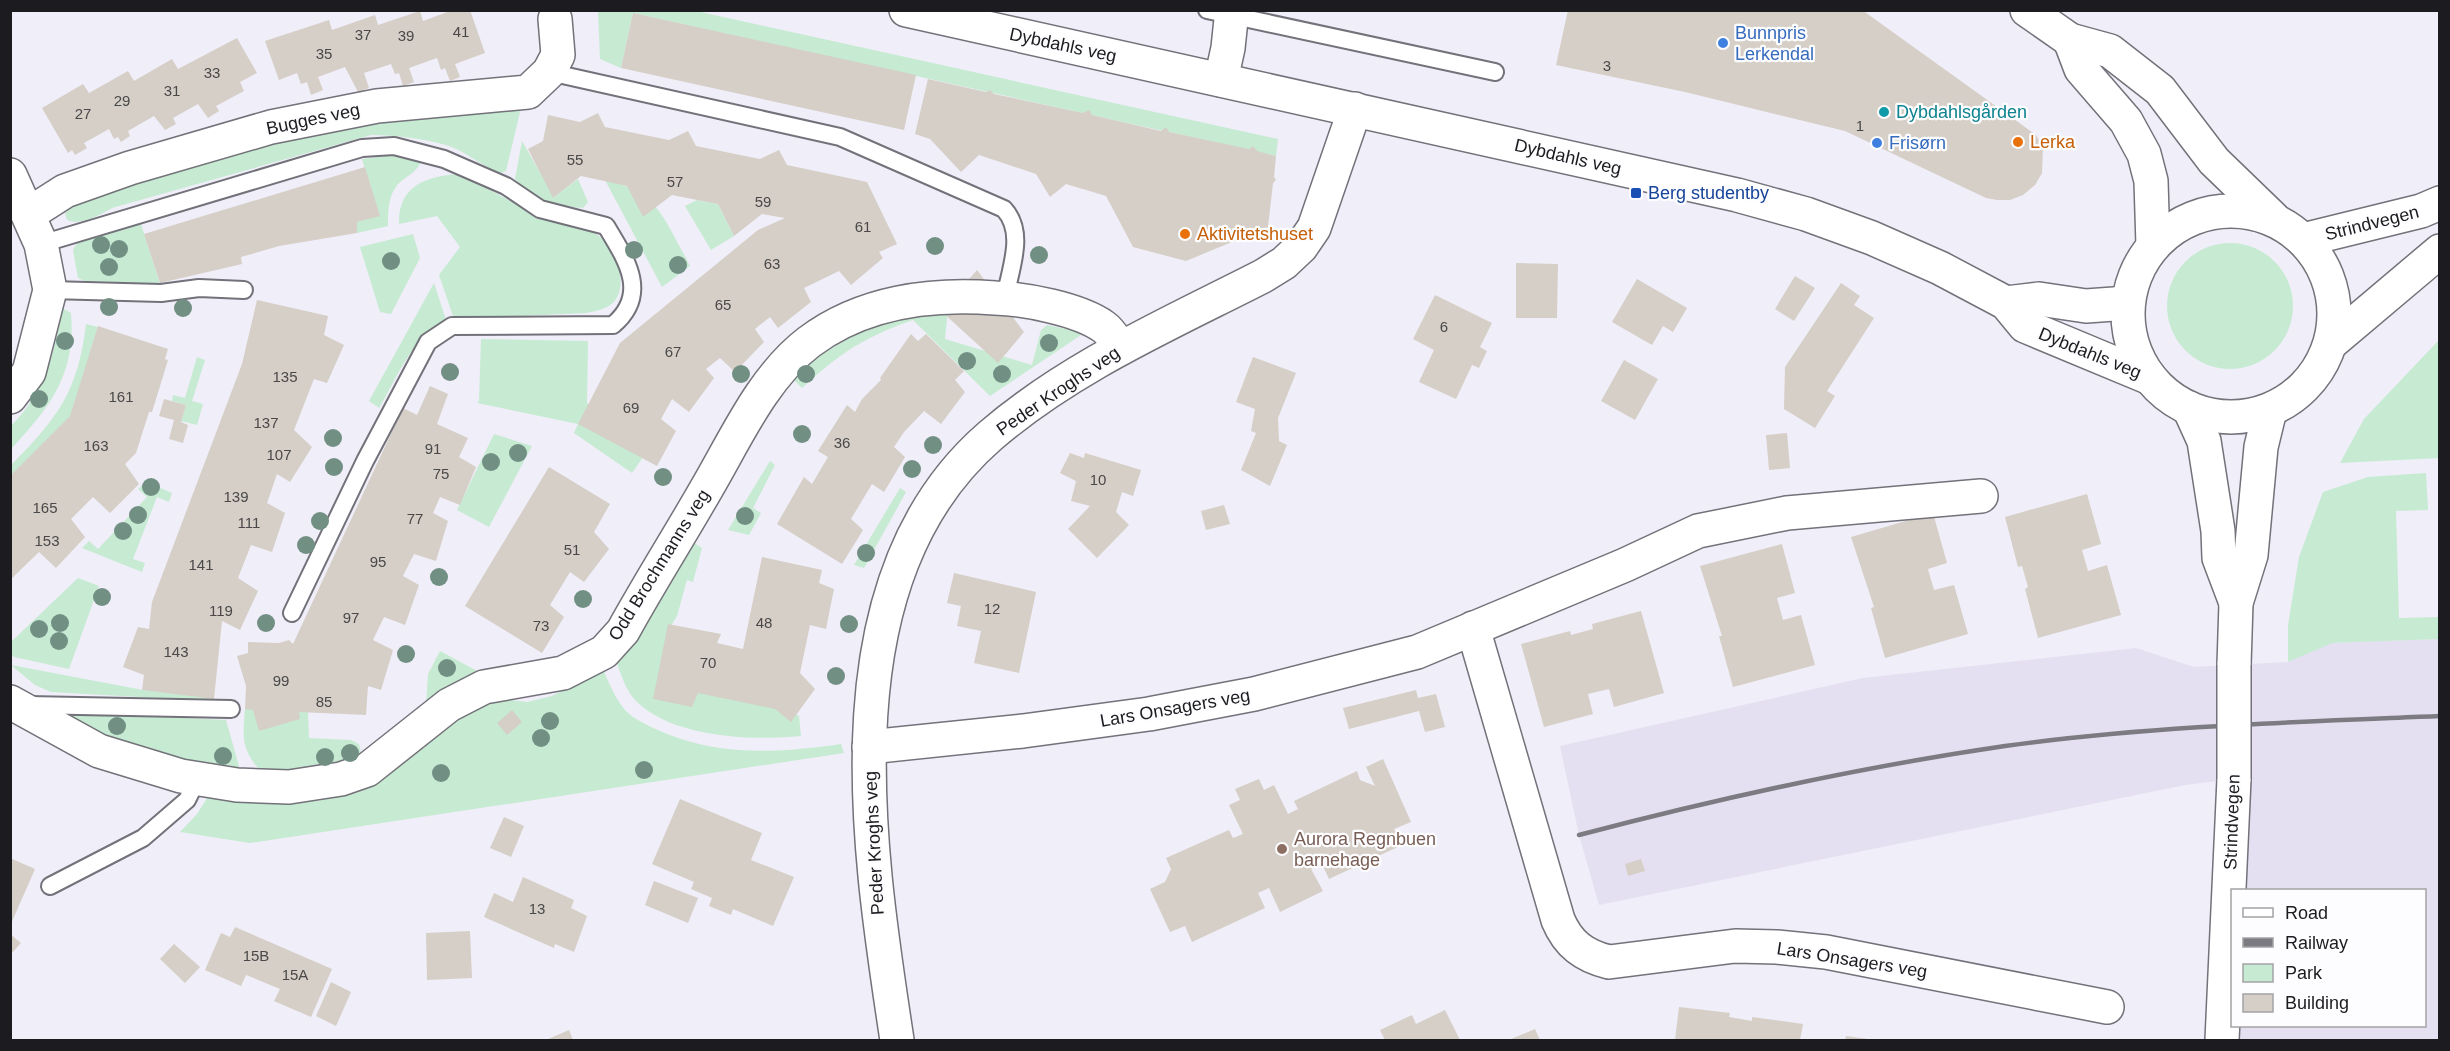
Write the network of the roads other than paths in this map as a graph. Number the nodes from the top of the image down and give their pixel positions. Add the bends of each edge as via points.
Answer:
1 (906, 10) edge
2 (2027, 10) edge
3 (1223, 12) edge
4 (555, 19) dead end
5 (2070, 40) junction
6 (549, 72) junction
7 (1495, 72) dead end
8 (1221, 80) junction
9 (1355, 109) junction
10 (10, 175) edge
11 (2439, 204) edge
12 (29, 214) junction
13 (2274, 219) junction
14 (2303, 240) junction
15 (41, 244) junction
16 (2153, 246) junction
17 (2439, 251) edge
18 (50, 290) junction
19 (244, 291) dead end
20 (1005, 298) junction
21 (2006, 303) junction
22 (2128, 303) junction
23 (2331, 343) junction
24 (1121, 348) junction
25 (2150, 378) junction
26 (10, 397) edge
27 (2189, 408) junction
28 (2270, 410) junction
29 (1981, 496) dead end
30 (2236, 603) junction
31 (292, 613) dead end
32 (1473, 628) junction
33 (12, 703) edge
34 (231, 709) dead end
35 (869, 747) junction
36 (198, 778) junction
37 (50, 886) dead end
38 (2107, 1007) dead end
39 (897, 1041) edge
40 (2222, 1041) edge

1 - 8 street, Dybdahls veg
2 - 5 street
3 - 7 lane
3 - 8 street via 1228,48
4 - 6 street via 558,55
5 - 13 street via 2110,51 2160,90 2214,161
5 - 16 street via 2081,69 2126,121 2144,154 2151,181
6 - 12 street, Bugges veg via 528,92 377,106 271,127 65,191
6 - 20 lane via 840,137 1004,209 1013,219 1017,233
8 - 9 street, Dybdahls veg
9 - 21 street, Dybdahls veg via 1806,214 1872,237
9 - 24 street, Peder Kroghs veg via 1323,206 1301,247 1263,276
10 - 12 street
11 - 14 street, Strindvegen
12 - 15 street
13 - 14 street
13 - 16 street via 2240,211 2205,213 2176,226
14 - 23 street via 2320,260 2331,285 2335,311
15 - 18 street
15 - 31 lane via 362,148 394,146 475,172 506,186 540,209 606,226 627,261 633,296 626,314 613,325 452,326 428,342
16 - 22 street via 2136,273
17 - 23 street
18 - 19 lane
18 - 26 street via 30,372
20 - 24 street, Odd Brochmanns veg via 1083,317 1105,327
20 - 36 street, Odd Brochmanns veg via 910,299 878,308 810,342 786,365 753,409 622,631 604,652 563,673 484,687 449,705 367,770 341,779 290,787
21 - 22 street, Dybdahls veg via 2039,299 2086,306
21 - 25 street, Dybdahls veg via 2025,326
22 - 25 street via 2129,330
23 - 28 street via 2318,371 2296,394
24 - 35 street, Peder Kroghs veg via 1069,379 989,438 960,468 916,529 891,594 881,638 871,700
25 - 27 street
27 - 28 street via 2214,416 2239,417
27 - 30 street, Strindvegen via 2204,441 2219,558
28 - 30 street, Strindvegen via 2261,447 2251,555
29 - 32 street, Lars Onsagers veg via 1787,513 1698,531
30 - 40 street, Strindvegen, bridge via 2234,779
32 - 35 street, Lars Onsagers veg via 1417,652 1254,694 1149,714
32 - 38 street, Lars Onsagers veg via 1558,920 1563,932 1594,959 1609,962 1735,946 1826,952
33 - 34 lane
33 - 36 street, Odd Brochmanns veg via 99,751
35 - 39 street, Peder Kroghs veg via 878,914
36 - 37 lane via 187,800 143,838

